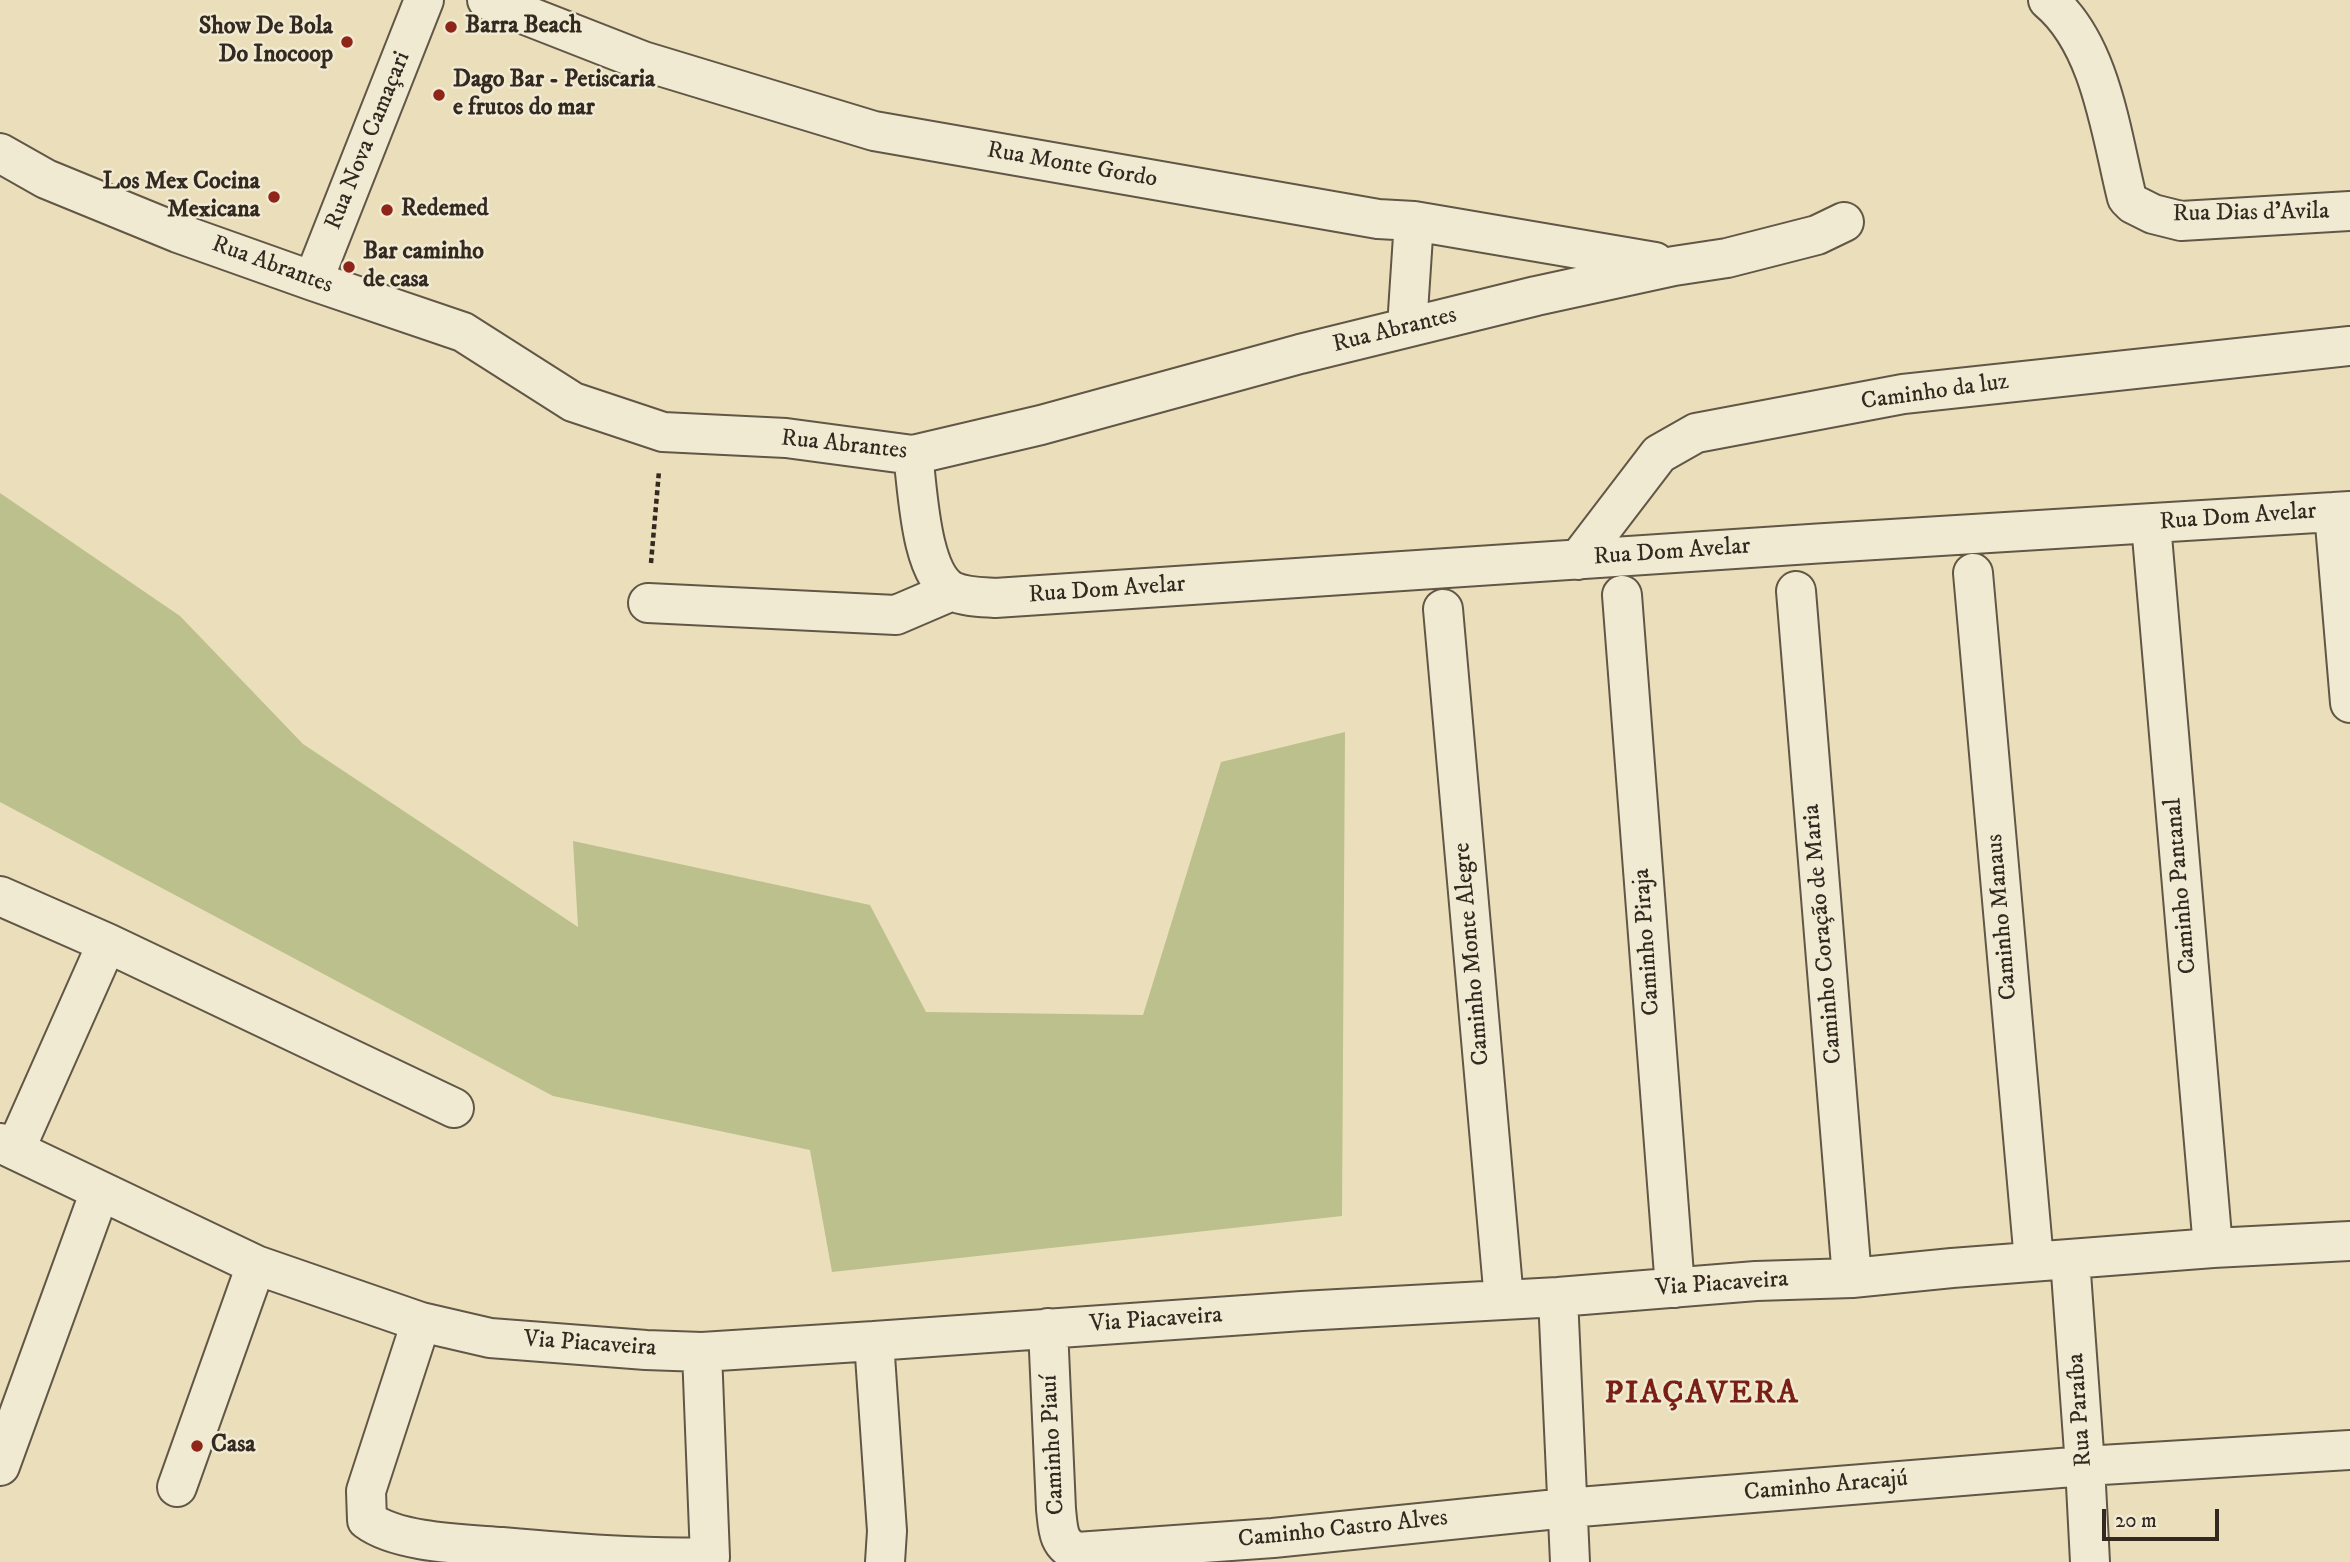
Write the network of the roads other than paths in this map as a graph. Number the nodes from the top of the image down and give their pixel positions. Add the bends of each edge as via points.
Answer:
1 (424, 0) edge
2 (487, 0) edge
3 (2048, 0) edge
4 (0, 153) edge
5 (2348, 211) edge
6 (1414, 222) junction
7 (1844, 222) dead end
8 (1674, 266) junction
9 (313, 281) junction
10 (1407, 327) junction
11 (2350, 346) edge
12 (913, 455) junction
13 (2342, 511) edge
14 (2151, 524) junction
15 (1578, 560) junction
16 (1973, 573) dead end
17 (952, 591) junction
18 (1796, 591) dead end
19 (1622, 595) dead end
20 (648, 603) road end
21 (1443, 609) dead end
22 (2350, 703) edge
23 (0, 896) edge
24 (107, 943) junction
25 (454, 1108) dead end
26 (8, 1147) edge
27 (100, 1191) junction
28 (2350, 1241) edge
29 (2213, 1248) junction
30 (2052, 1260) junction
31 (256, 1265) junction
32 (1852, 1278) junction
33 (1675, 1288) junction
34 (1559, 1297) junction
35 (1504, 1300) junction
36 (421, 1322) junction
37 (1048, 1328) junction
38 (874, 1341) junction
39 (702, 1352) junction
40 (2350, 1450) edge
41 (0, 1466) edge
42 (2085, 1466) junction
43 (177, 1487) dead end
44 (1567, 1508) junction
45 (1077, 1552) joint
46 (885, 1562) edge
47 (1570, 1562) edge
48 (2090, 1562) edge

1 - 9 street, Rua Nova Camaçari
2 - 6 street, Rua Monte Gordo via 643,61 874,131
3 - 5 street, Rua Dias d'Avila via 2063,12 2094,63 2127,198 2133,204 2181,221
4 - 9 street, Rua Abrantes via 58,184
6 - 8 street, Rua Monte Gordo
6 - 10 street
7 - 8 street, Rua Abrantes via 1817,235
8 - 10 street, Rua Abrantes
9 - 12 street, Rua Abrantes via 463,332 573,402 663,432 786,438
10 - 12 street, Rua Abrantes
11 - 15 street, Caminho da luz via 1903,394 1696,433 1659,454
12 - 17 street via 927,555 935,575
13 - 14 street, Rua Dom Avelar
13 - 22 street
14 - 15 street, Rua Dom Avelar
14 - 29 street, Caminho Pantanal
15 - 17 street, Rua Dom Avelar via 995,598
16 - 30 street, Caminho Manaus
17 - 20 street via 896,615
18 - 32 street, Caminho Coração de Maria
19 - 33 street, Caminho Piraja
21 - 35 street, Caminho Monte Alegre
23 - 24 street
24 - 25 street
24 - 26 street
26 - 27 street, Via Piacaveira
27 - 31 street, Via Piacaveira
27 - 41 street
28 - 29 street, Via Piacaveira
29 - 30 street, Via Piacaveira
30 - 32 street, Via Piacaveira
30 - 42 street, Rua Paraíba
31 - 36 street, Via Piacaveira
31 - 43 street
32 - 33 street, Via Piacaveira
33 - 34 street, Via Piacaveira
34 - 35 street, Via Piacaveira
34 - 44 street
35 - 37 street, Via Piacaveira
36 - 39 street, Via Piacaveira via 490,1338
36 - 39 street via 366,1490 367,1520 404,1535 479,1545 710,1557
37 - 38 street, Via Piacaveira
37 - 45 street, Caminho Piauí via 1059,1537 1064,1546
38 - 39 street, Via Piacaveira
38 - 46 street via 887,1531
40 - 42 street, Caminho Aracajú
42 - 44 street, Caminho Aracajú
42 - 48 street, Rua Paraíba
44 - 45 street, Caminho Castro Alves via 1273,1538
44 - 47 street

